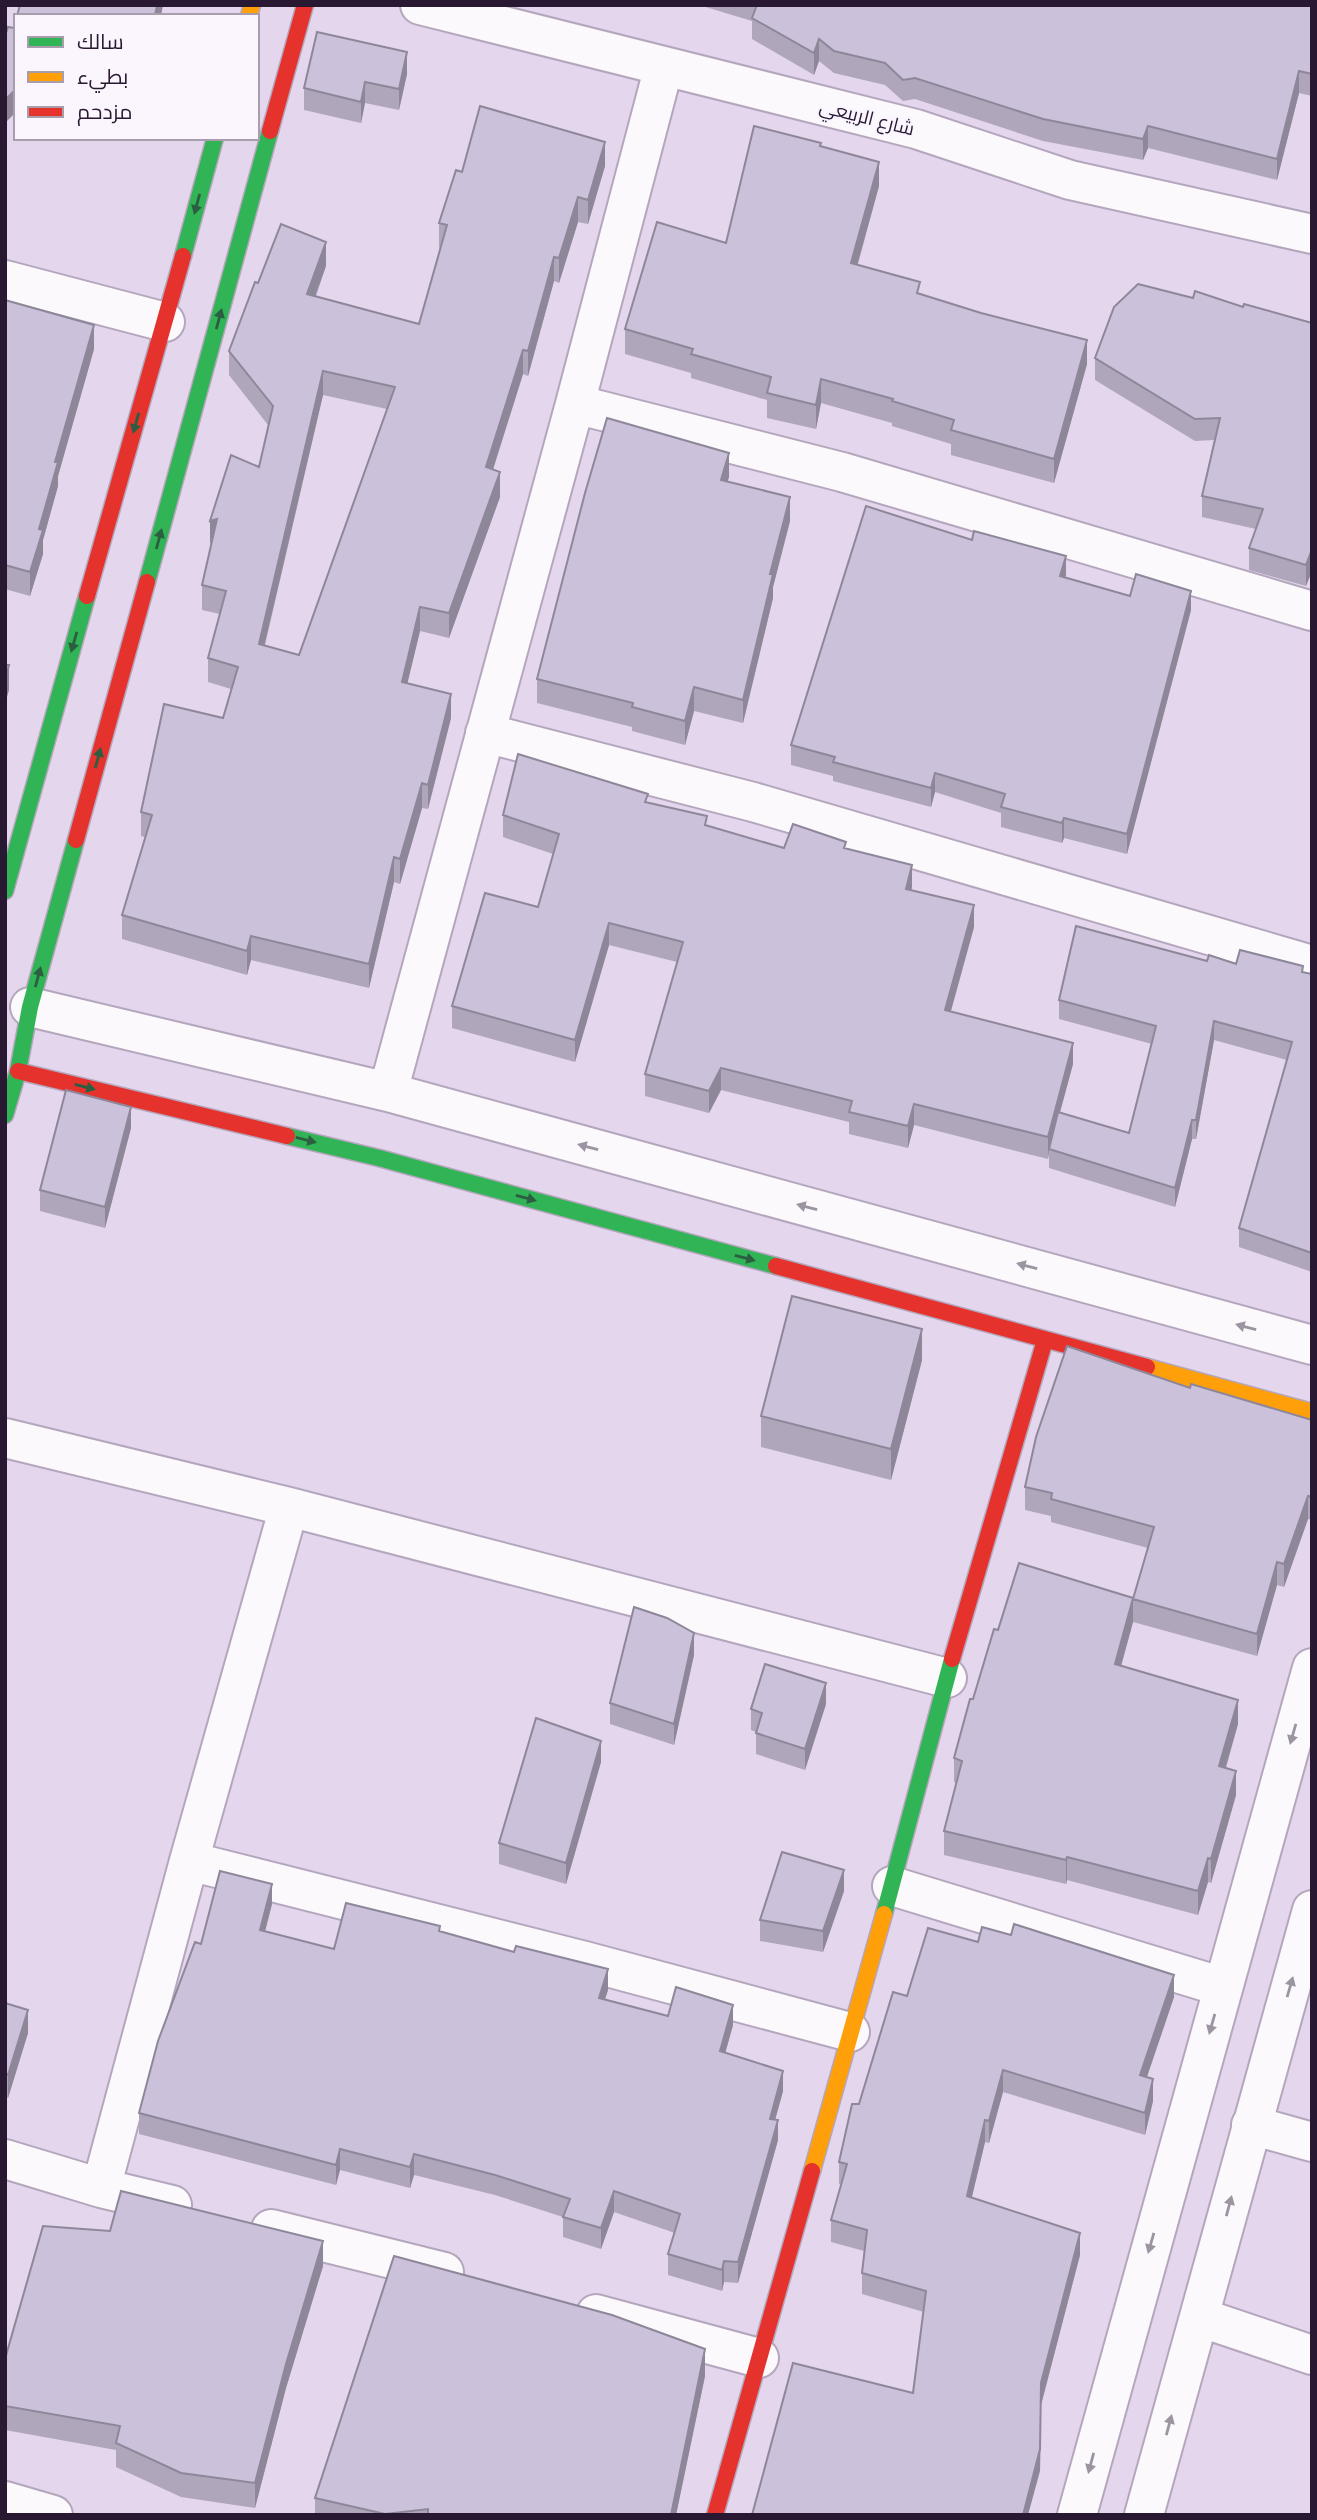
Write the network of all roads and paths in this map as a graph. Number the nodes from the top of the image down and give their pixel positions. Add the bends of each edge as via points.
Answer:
1 (304, 5) edge
2 (420, 5) edge
3 (664, 66) junction
4 (214, 140) edge
5 (1312, 234) edge
6 (5, 280) edge
7 (165, 322) junction
8 (575, 404) junction
9 (1312, 611) edge
10 (485, 733) junction
11 (11, 840) edge
12 (5, 891) edge
13 (1312, 965) edge
14 (30, 1007) junction
15 (18, 1070) junction
16 (388, 1092) junction
17 (5, 1115) edge
18 (1045, 1340) junction
19 (1312, 1345) edge
20 (1312, 1412) edge
21 (5, 1438) edge
22 (289, 1507) junction
23 (1312, 1668) edge
24 (947, 1678) junction
25 (189, 1861) junction
26 (892, 1886) junction
27 (1312, 1910) edge
28 (1223, 1987) junction
29 (850, 2032) junction
30 (1251, 2125) junction
31 (1312, 2142) edge
32 (5, 2159) edge
33 (101, 2188) junction
34 (480, 2282) edge
35 (560, 2304) edge
36 (1199, 2317) junction
37 (1312, 2355) edge
38 (759, 2358) junction
39 (5, 2501) edge
40 (53, 2515) edge
41 (715, 2515) edge
42 (1077, 2515) edge
43 (1144, 2515) edge

14 -> 1 street via 260,147
2 - 3 street, شارع الربيعي
3 - 5 street, شارع الربيعي via 916,130 1070,180
3 - 8 street
4 -> 7 street
6 - 7 street
7 -> 11 street
8 - 9 street via 842,472
8 - 10 street
10 - 13 street via 753,802
10 - 16 street
11 - 12 street
14 - 15 street
14 - 16 street
15 - 17 street
15 -> 18 street via 379,1158
19 -> 16 street
18 - 20 street
18 - 24 street
21 - 22 street
22 - 24 street
22 - 25 street
23 -> 28 street
24 - 26 street
25 - 29 street
25 - 33 street
26 - 28 street
26 - 29 street
30 -> 27 street
28 -> 42 street
29 - 38 street
30 - 31 street
36 -> 30 street
32 - 33 street
33 - 34 street
35 - 38 street
36 - 37 street
43 -> 36 street
38 - 41 street
39 - 40 street

